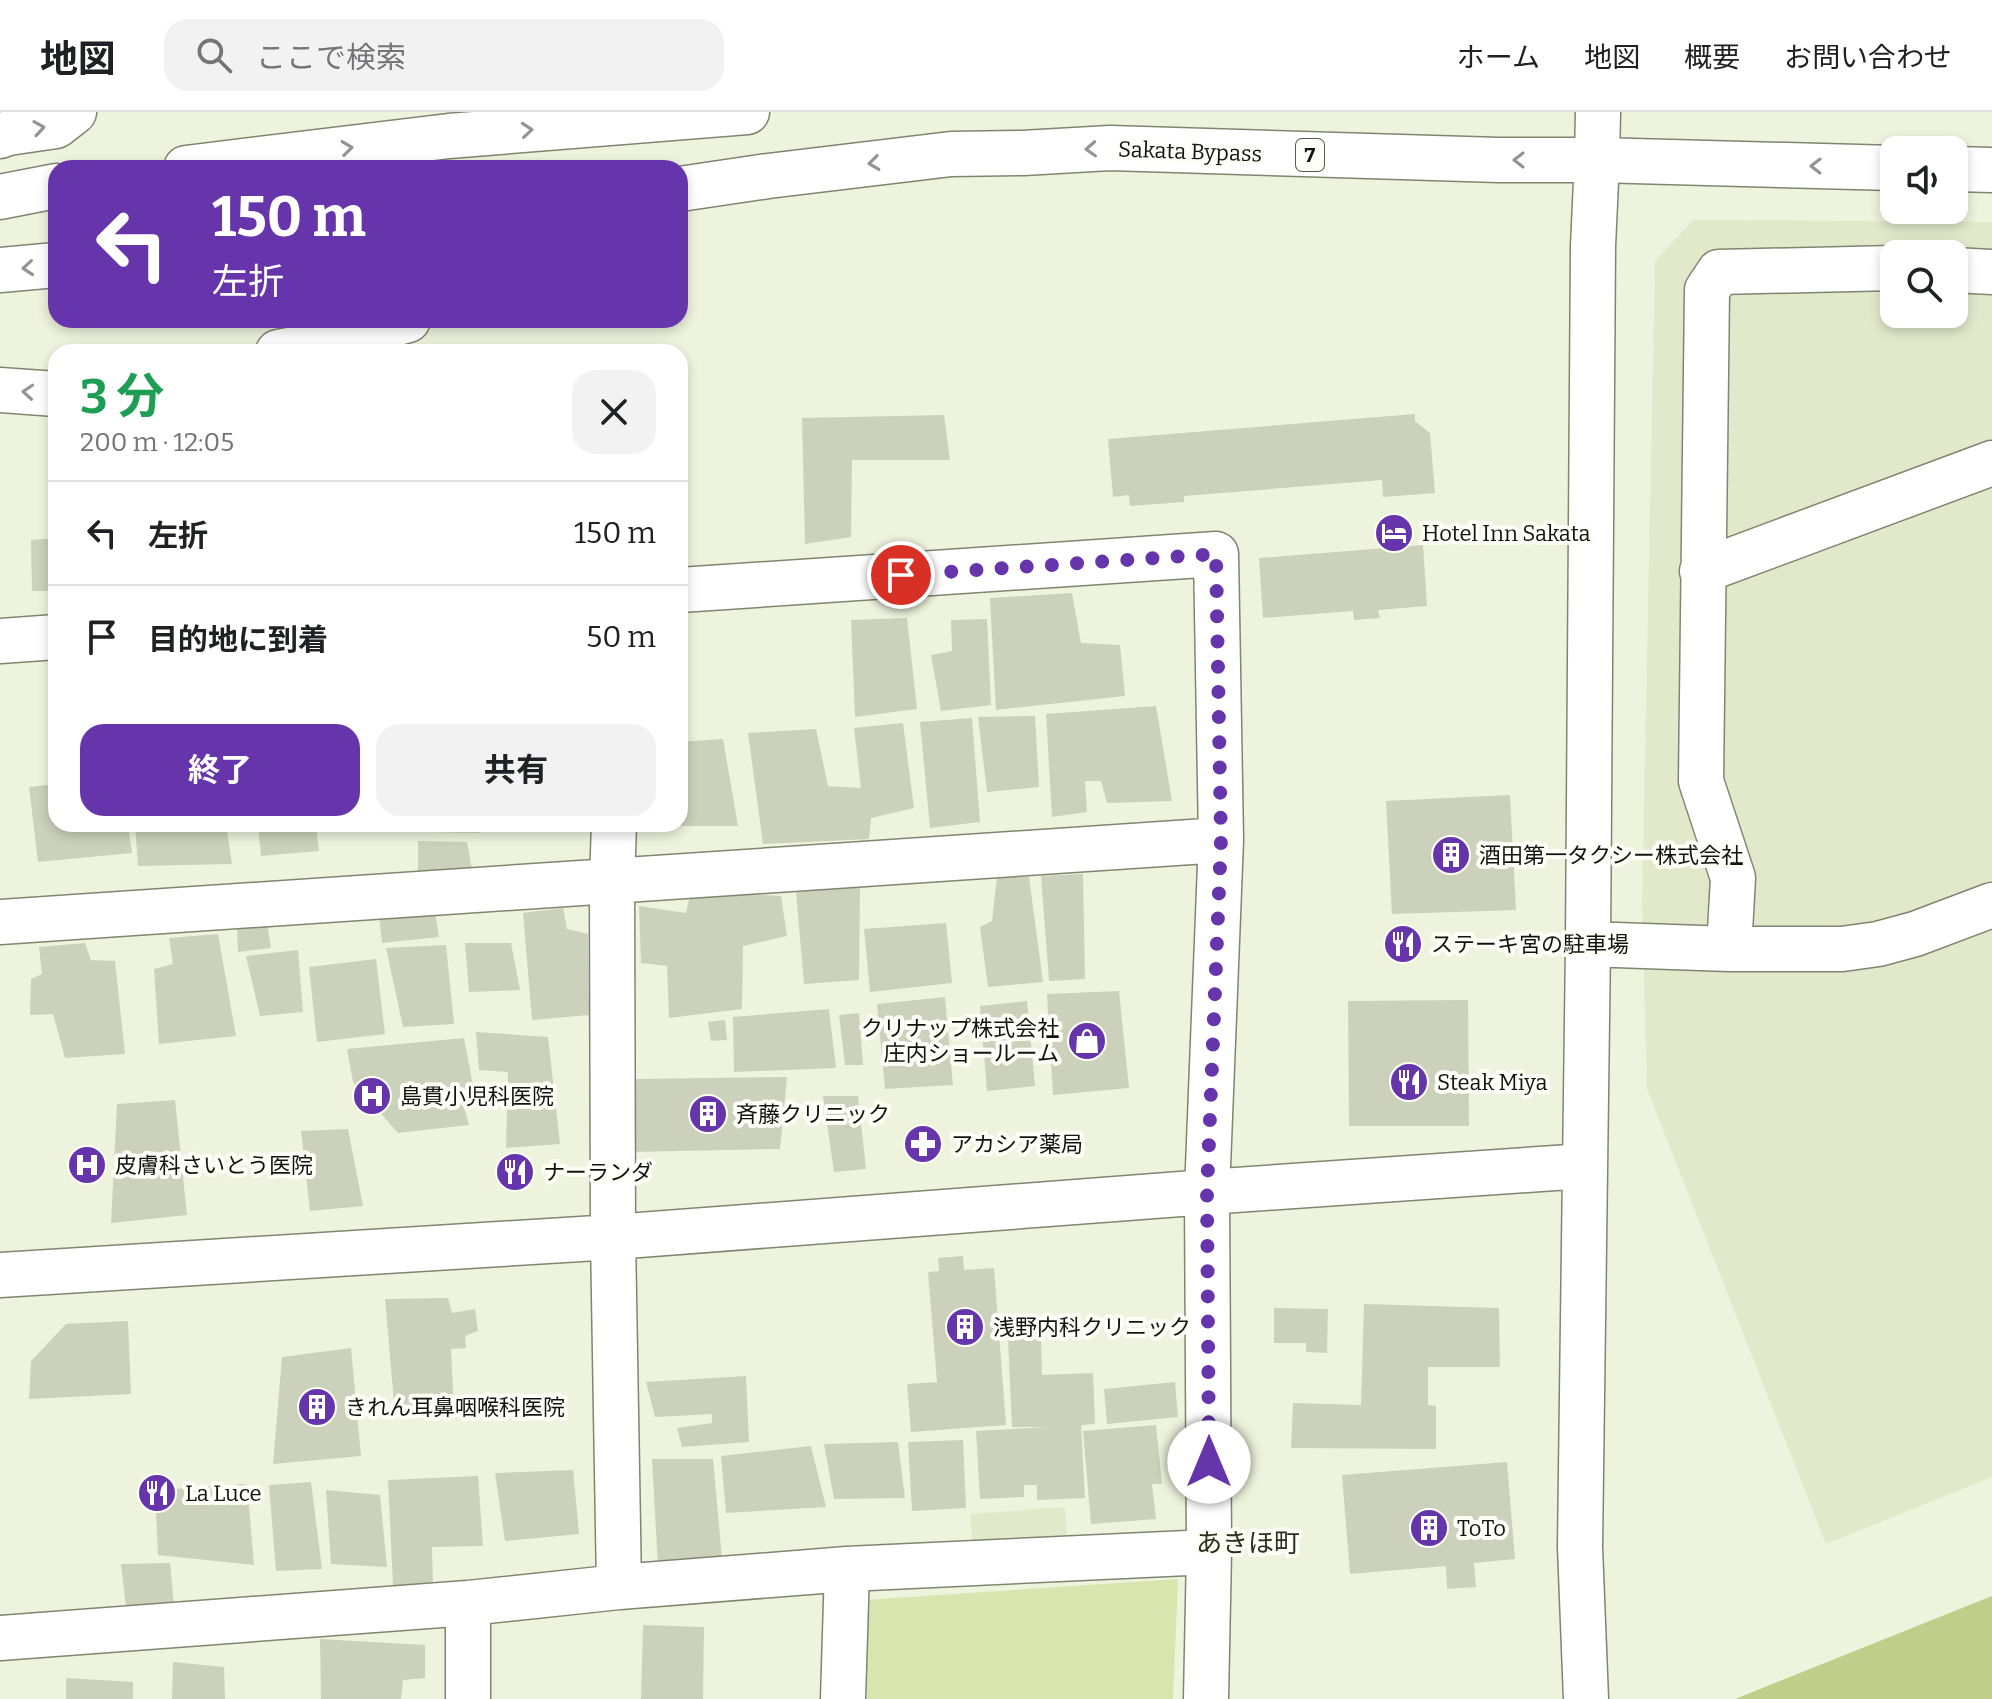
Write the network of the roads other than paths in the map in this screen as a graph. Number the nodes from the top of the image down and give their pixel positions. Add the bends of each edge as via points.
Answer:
1 (74, 112) edge
2 (747, 112) edge
3 (1598, 112) edge
4 (0, 136) edge
5 (252, 160) edge
6 (1597, 160) junction
7 (1880, 168) edge
8 (1968, 169) edge
9 (1992, 170) edge
10 (768, 176) junction
11 (48, 188) edge
12 (688, 188) edge
13 (0, 197) edge
14 (688, 215) edge
15 (48, 266) edge
16 (1880, 268) edge
17 (0, 270) edge
18 (1968, 271) edge
19 (1992, 272) edge
20 (379, 328) edge
21 (319, 344) edge
22 (0, 390) edge
23 (48, 393) edge
24 (1992, 463) edge
25 (1702, 571) junction
26 (688, 589) edge
27 (48, 638) edge
28 (0, 641) edge
29 (614, 832) edge
30 (1221, 840) junction
31 (612, 882) junction
32 (1992, 905) edge
33 (0, 922) edge
34 (1588, 944) junction
35 (1729, 949) junction
36 (1584, 1166) junction
37 (1207, 1192) junction
38 (613, 1237) junction
39 (0, 1275) edge
40 (1209, 1552) junction
41 (847, 1569) junction
42 (619, 1587) junction
43 (468, 1603) junction
44 (0, 1638) edge
45 (1586, 1696) edge
46 (468, 1699) edge
47 (843, 1699) edge
48 (1206, 1699) edge

4 -> 1 main road via 56,126
5 -> 2 main road via 449,136
3 - 6 main road
7 -> 6 main road, Sakata Bypass / 7
6 -> 10 main road, Sakata Bypass / 7 via 1110,148 951,154
6 - 34 main road
8 - 9 main road
10 - 12 main road, Sakata Bypass / 7
10 - 14 main road
11 - 13 main road
15 -> 17 main road
16 - 25 main road via 1719,272 1707,290
18 - 19 main road
20 - 21 main road
23 -> 22 main road
24 - 25 main road
25 - 35 main road via 1701,781 1733,878
26 - 30 main road via 1216,554
27 - 28 main road
29 - 31 main road
30 - 31 main road
30 - 37 main road
31 - 33 main road
31 - 38 main road
32 - 35 main road via 1878,944
34 - 35 main road
34 - 36 main road
36 - 37 main road
36 - 45 main road via 1580,1547
37 - 38 main road
37 - 40 main road
38 - 39 main road
38 - 42 main road
40 - 41 main road
40 - 48 main road
41 - 42 main road
41 - 47 main road
42 - 43 main road
43 - 44 main road
43 - 46 main road

